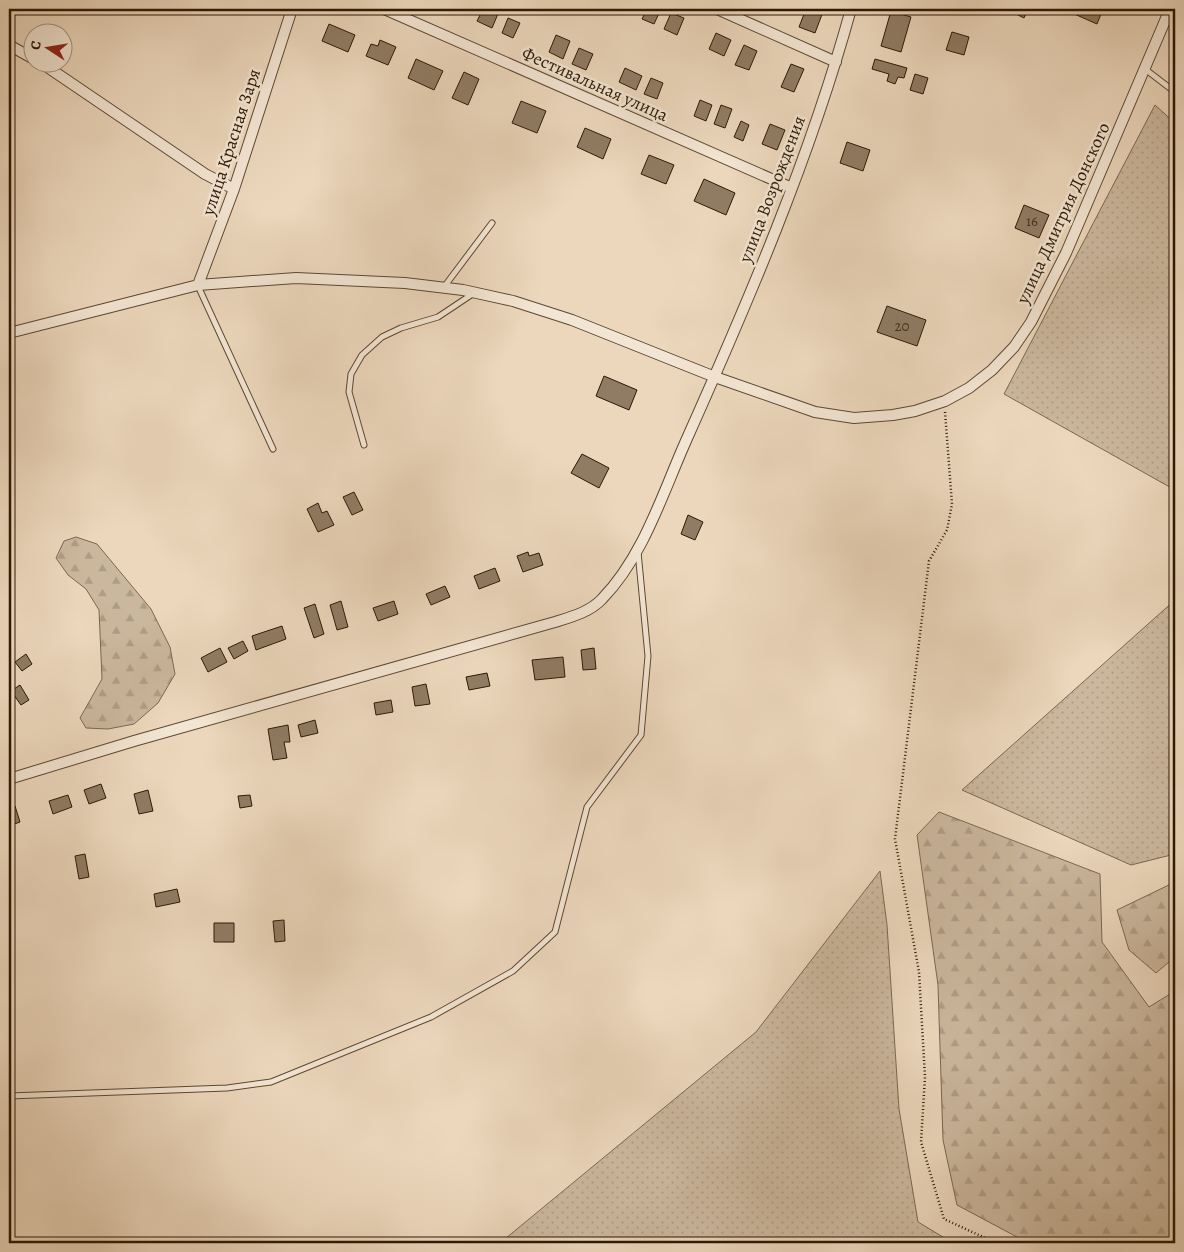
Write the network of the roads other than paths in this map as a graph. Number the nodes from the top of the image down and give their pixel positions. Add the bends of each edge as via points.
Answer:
1 (292, 9) edge
2 (384, 9) edge
3 (717, 9) edge
4 (851, 9) edge
5 (1170, 9) edge
6 (9, 45) edge
7 (22, 52) edge
8 (836, 62) junction
9 (1146, 69) junction
10 (55, 72) edge
11 (1175, 92) edge
12 (792, 188) junction
13 (234, 189) junction
14 (492, 223) dead end
15 (198, 285) junction
16 (444, 287) junction
17 (475, 292) junction
18 (9, 333) edge
19 (715, 377) junction
20 (364, 445) dead end
21 (273, 449) dead end
22 (638, 549) junction
23 (9, 779) edge
24 (9, 1096) edge

1 - 13 street, улица Красная Заря
2 - 12 street, Фестивальная улица
3 - 8 street
4 - 8 street, улица Возрождения
5 - 9 street, улица Дмитрия Донского
6 - 7 street
8 - 12 street, улица Возрождения
9 - 11 lane
9 - 19 street, улица Дмитрия Донского via 1066,254 1031,322 1014,347 969,388 945,401 893,416 854,418 816,412
10 - 13 street via 205,174
12 - 19 street, улица Возрождения
13 - 15 street, улица Красная Заря
14 - 16 lane
15 - 16 street, улица Дмитрия Донского via 296,278 354,279
15 - 18 street, улица Дмитрия Донского
15 - 21 lane
16 - 17 street, улица Дмитрия Донского
17 - 19 street, улица Дмитрия Донского via 572,320
17 - 20 lane via 438,317 382,337 362,356 351,374 349,392
19 - 22 street, улица Возрождения
22 - 23 street, улица Возрождения via 612,588 585,612
22 - 24 lane via 648,656 642,735 587,807 555,932 513,971 431,1017 271,1082 227,1088

